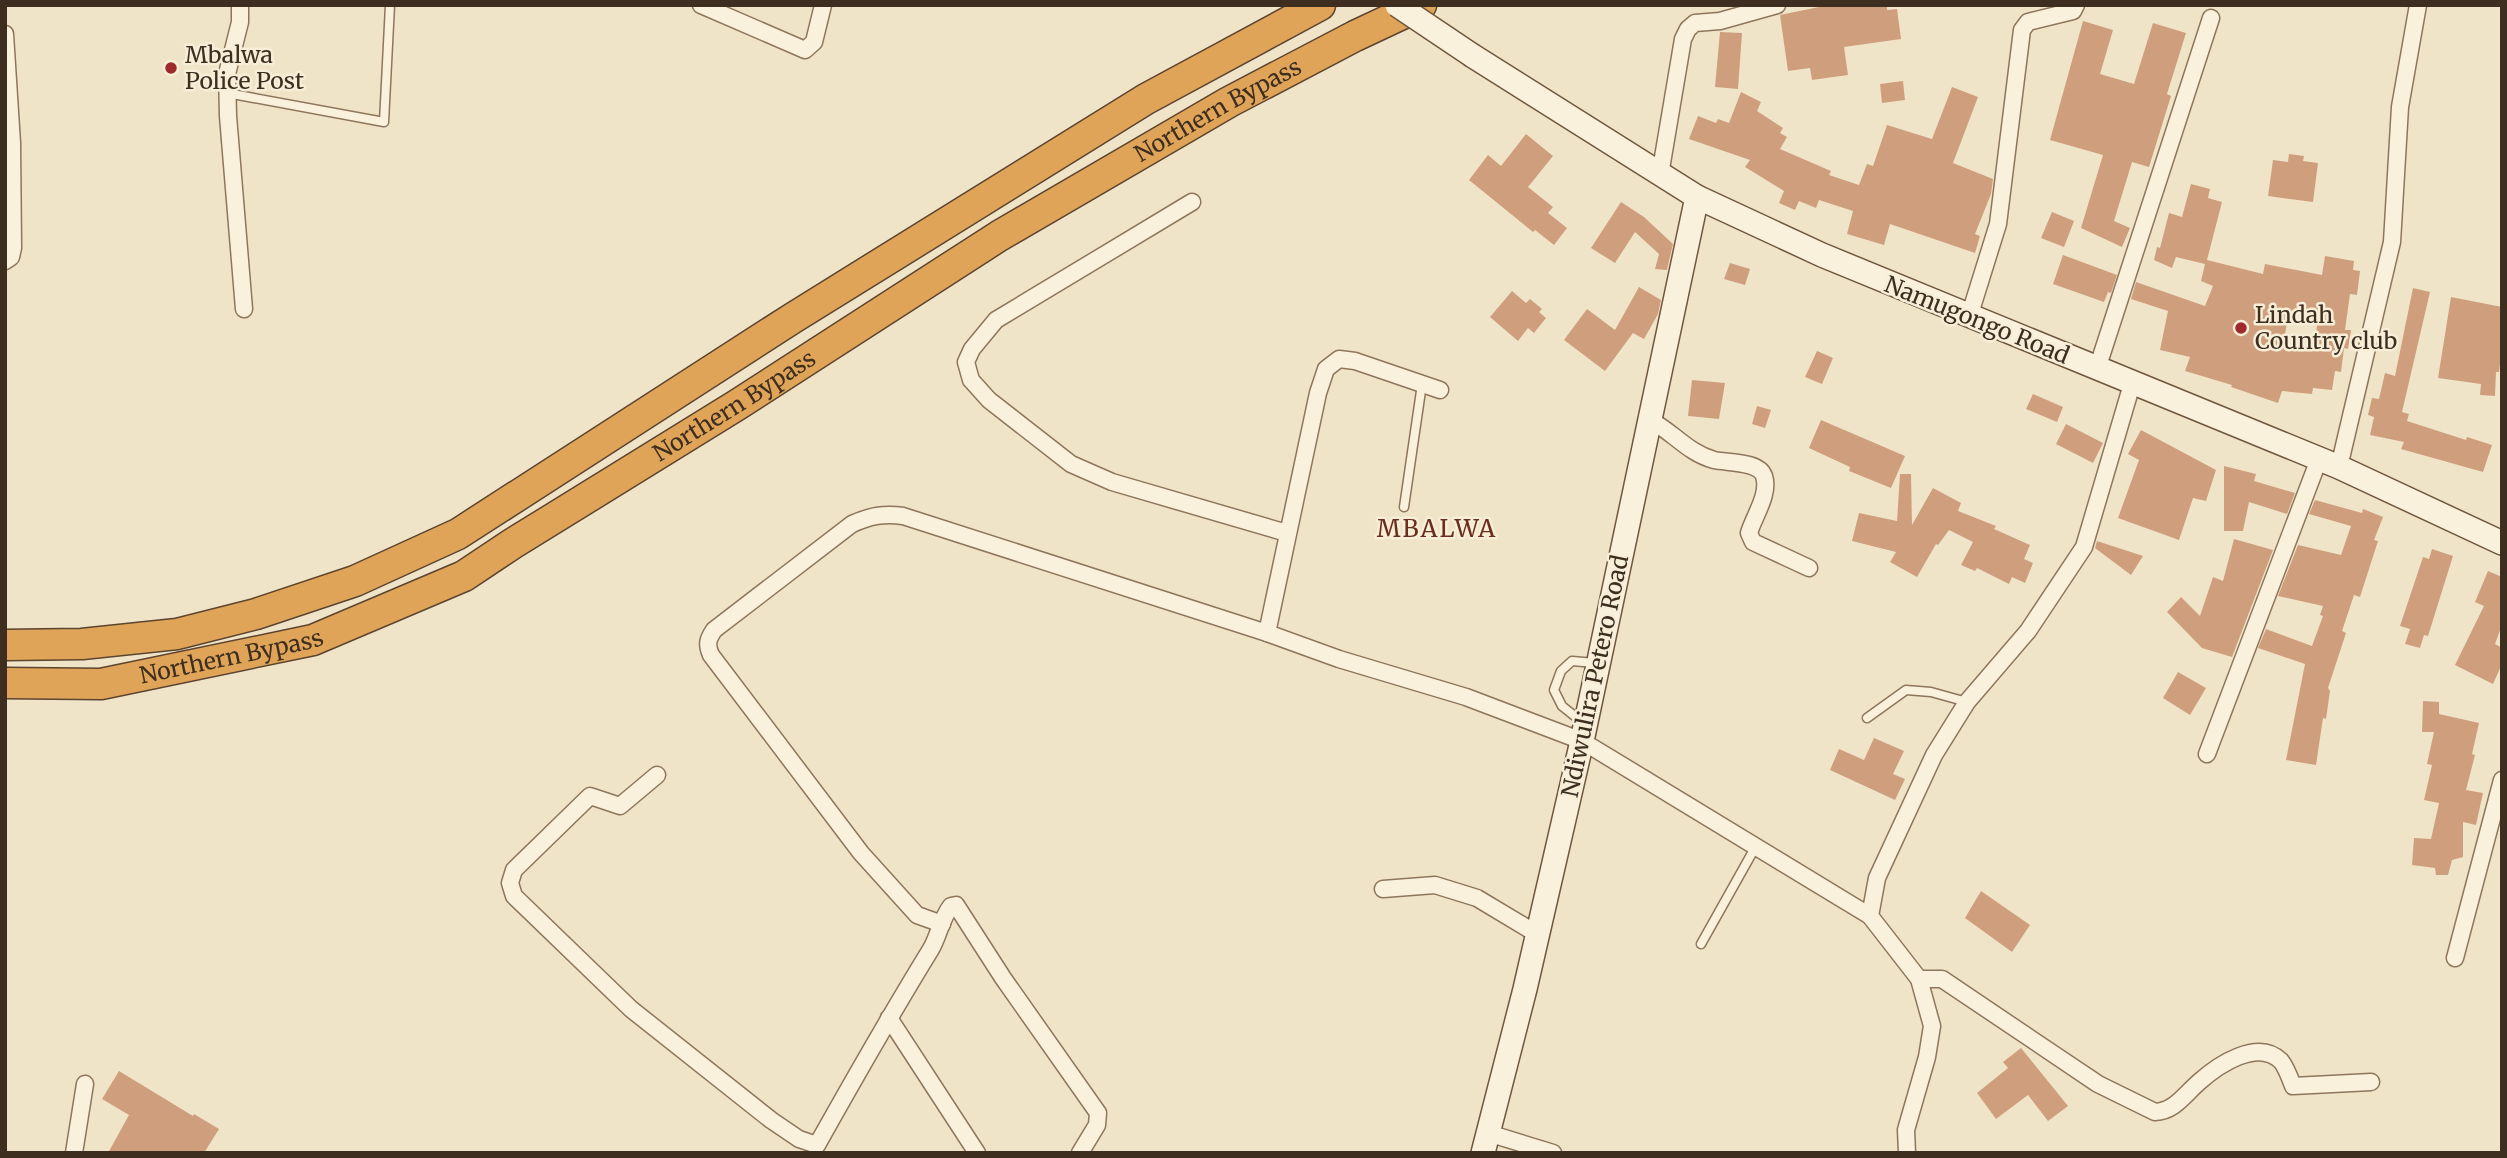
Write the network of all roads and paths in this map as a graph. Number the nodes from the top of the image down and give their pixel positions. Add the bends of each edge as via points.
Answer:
1 (240, 5) edge
2 (390, 5) edge
3 (701, 5) edge
4 (823, 5) edge
5 (1320, 5) edge
6 (1397, 5) edge
7 (1421, 5) edge
8 (1777, 5) edge
9 (2076, 5) edge
10 (2418, 5) edge
11 (2211, 18) dead end
12 (5, 33) edge
13 (227, 93) junction
14 (1660, 175) junction
15 (1697, 197) junction
16 (1192, 202) dead end
17 (5, 261) edge
18 (244, 309) dead end
19 (1969, 317) junction
20 (2096, 369) junction
21 (1422, 384) junction
22 (2132, 384) junction
23 (1440, 390) dead end
24 (1650, 420) junction
25 (2329, 463) junction
26 (1404, 507) dead end
27 (1287, 533) junction
28 (2502, 543) edge
29 (1809, 568) dead end
30 (1267, 633) junction
31 (5, 645) edge
32 (1598, 663) junction
33 (5, 682) edge
34 (1966, 702) junction
35 (1867, 718) dead end
36 (1583, 732) junction
37 (2207, 754) dead end
38 (657, 775) dead end
39 (2502, 780) edge
40 (1756, 846) junction
41 (1383, 890) dead end
42 (1870, 916) junction
43 (942, 924) junction
44 (1537, 934) junction
45 (1701, 944) dead end
46 (2455, 958) dead end
47 (1919, 979) junction
48 (889, 1018) junction
49 (2371, 1082) dead end
50 (85, 1084) dead end
51 (1486, 1143) edge
52 (74, 1153) edge
53 (976, 1153) edge
54 (1080, 1153) edge
55 (1553, 1153) edge
56 (1908, 1153) edge

1 - 13 street
2 - 13 lane via 384,122
3 - 4 street via 805,50 814,42
5 - 31 highway, Northern Bypass via 1146,99 793,318 458,534 355,581 177,634 82,644
6 - 14 main road, Namugongo Road, bridge
7 - 33 highway, Northern Bypass via 1230,102 999,236 464,576 313,640 102,684
8 - 14 street via 1695,23 1688,29
9 - 19 street via 2073,11 2028,22 2022,30 1998,224
10 - 25 street via 2400,107 2392,242
11 - 20 street
12 - 17 street via 13,248
13 - 18 street
14 - 15 main road, Namugongo Road
15 - 19 main road, Namugongo Road via 1822,256
15 - 24 main road, Ndiwulira Petero Road
16 - 27 street via 996,320 966,362 971,380 989,400 1071,464 1112,482
19 - 20 main road, Namugongo Road
20 - 22 main road, Namugongo Road
21 - 23 street
21 - 26 lane
21 - 27 street via 1355,361 1339,359 1326,369
22 - 25 main road, Namugongo Road
22 - 34 street via 2084,547 2028,631
24 - 29 street via 1682,445 1712,459 1760,470 1765,478 1762,501 1749,533 1754,542
24 - 32 main road, Ndiwulira Petero Road
25 - 28 main road, Namugongo Road
25 - 37 street
27 - 30 street
30 - 36 street via 1339,660
30 - 43 street via 888,513 852,523 715,630 709,639 711,655 861,853 917,915
32 - 36 main road, Ndiwulira Petero Road
32 - 36 lane via 1572,661 1560,671 1553,690
34 - 35 lane via 1906,690
34 - 42 street via 1934,755 1877,878
36 - 40 street
36 - 44 main road, Ndiwulira Petero Road
38 - 48 street via 620,806 590,796 514,870 510,883 514,896 631,1010 771,1121 817,1145
39 - 46 street
40 - 42 street
40 - 45 lane
41 - 44 street via 1435,885 1477,898
42 - 47 street
43 - 48 street
43 - 54 street via 956,905 1098,1113 1097,1125
44 - 51 main road, Ndiwulira Petero Road
47 - 49 street via 1942,979 2098,1084 2155,1112 2173,1107 2201,1080 2245,1053 2264,1051 2281,1062 2293,1086
47 - 56 street via 1932,1026 1906,1130
48 - 53 street
50 - 52 street
51 - 55 street

